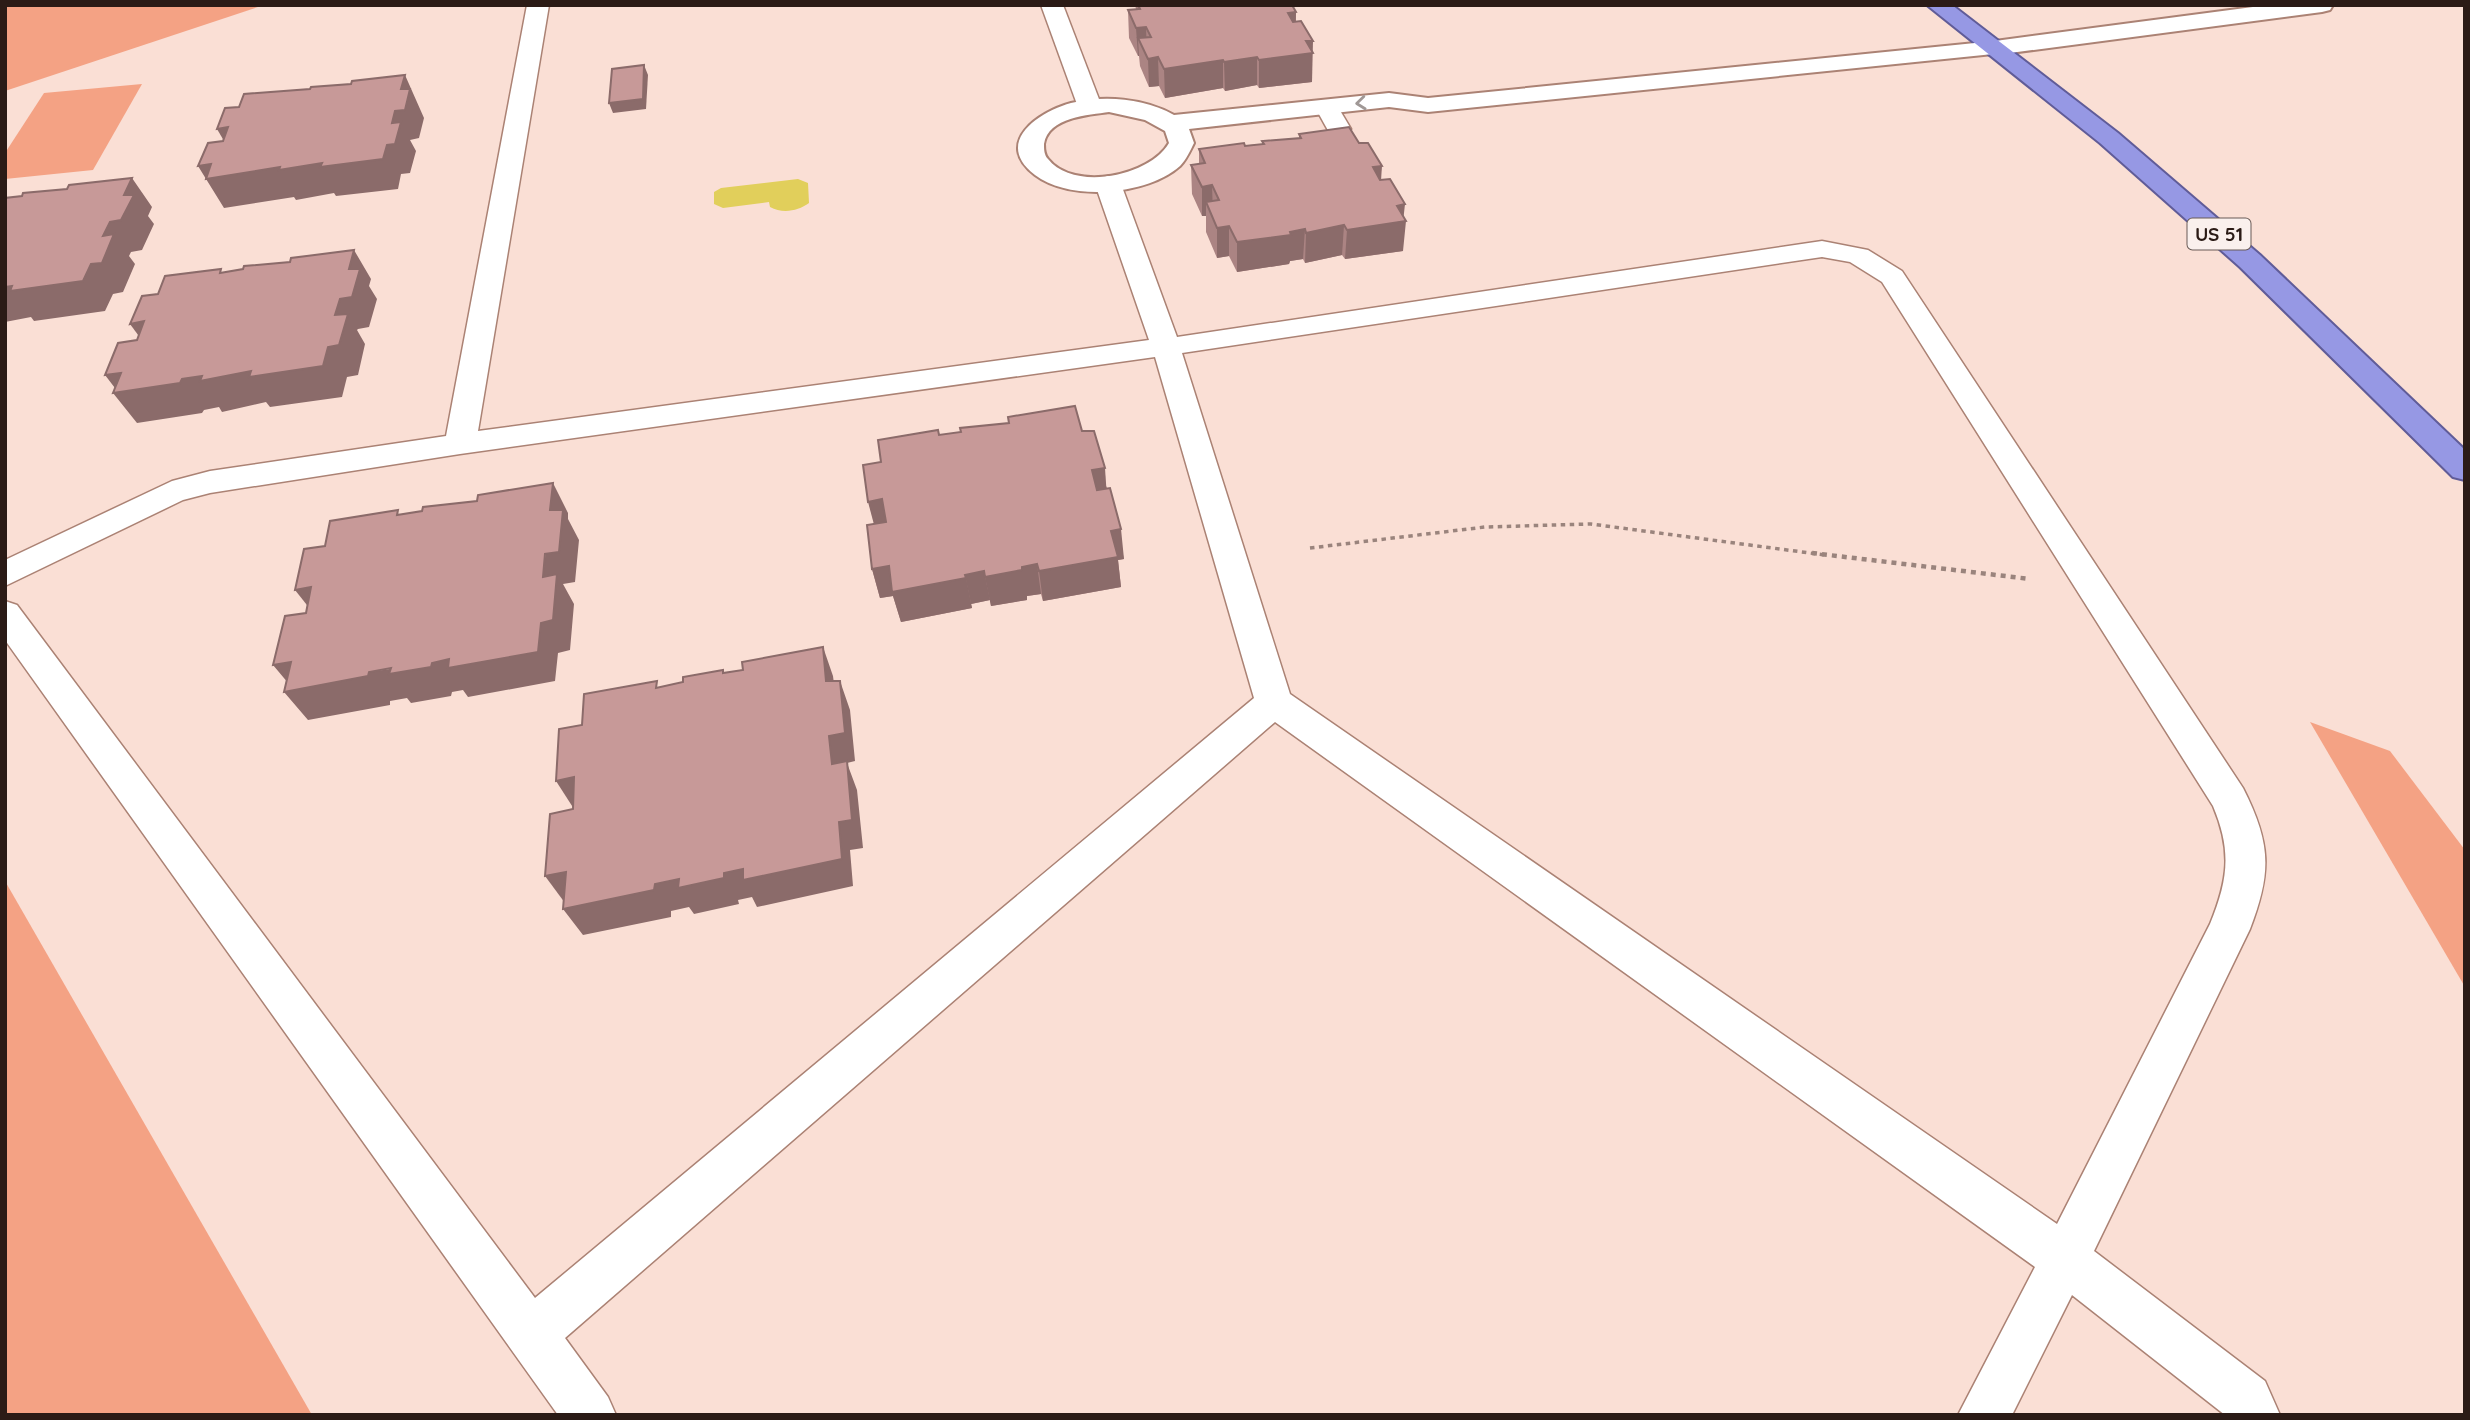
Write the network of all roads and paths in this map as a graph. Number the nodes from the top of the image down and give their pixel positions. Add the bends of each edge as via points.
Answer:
1 (538, 5) edge
2 (1052, 5) edge
3 (1938, 5) edge
4 (2322, 5) edge
5 (1995, 48) junction
6 (1090, 107) junction
7 (1178, 135) junction
8 (1108, 184) junction
9 (1166, 347) junction
10 (460, 444) junction
11 (2465, 469) edge
12 (1310, 548) dead end
13 (5, 574) edge
14 (2014, 579) dead end
15 (5, 614) edge
16 (1274, 702) junction
17 (2066, 1259) junction
18 (531, 1334) junction
19 (590, 1415) edge
20 (1984, 1415) edge
21 (2254, 1415) edge

1 - 10 lane
2 - 6 lane
3 - 5 highway, US 51
4 - 5 street
5 - 7 street via 1428,105 1412,121 1333,118
5 - 11 highway, US 51 via 2109,138 2250,261
6 - 7 street via 1135,107 1156,114
6 - 8 street via 1056,116 1040,127 1030,140 1030,154 1056,176
7 - 8 street via 1175,159 1159,171
8 - 9 lane
9 - 10 lane
9 - 16 lane
9 - 17 lane via 1822,249 1858,256 1892,277 2221,787 2243,829 2248,864 2229,929
10 - 13 lane via 192,485
12 - 14 path via 1431,534 1591,524
15 - 18 lane
16 - 17 lane
16 - 18 lane
17 - 20 lane
17 - 21 lane via 2247,1399
18 - 19 lane

